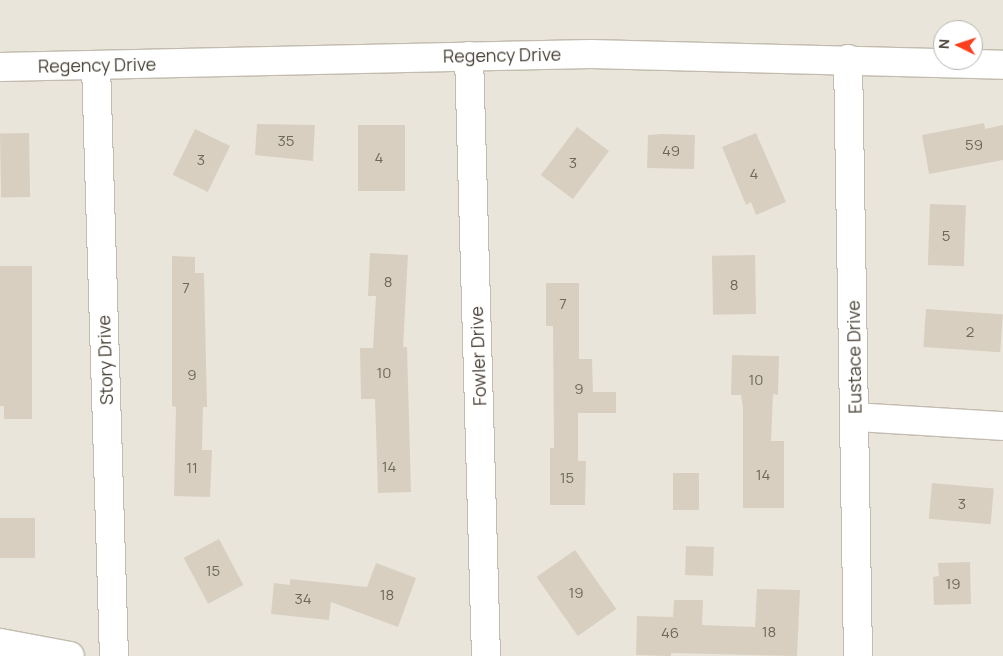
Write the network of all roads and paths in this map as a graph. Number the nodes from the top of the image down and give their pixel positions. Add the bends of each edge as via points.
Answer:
1 (469, 56) junction
2 (848, 59) junction
3 (96, 65) junction
4 (1003, 65) edge
5 (0, 67) edge
6 (856, 417) junction
7 (1003, 426) edge
8 (0, 643) edge
9 (70, 656) edge
10 (114, 656) edge
11 (486, 656) edge
12 (858, 656) edge

1 - 2 street, Regency Drive via 591,54
1 - 3 street, Regency Drive
1 - 11 street, Fowler Drive
2 - 4 street, Regency Drive
2 - 6 street, Eustace Drive
3 - 5 street, Regency Drive
3 - 10 street, Story Drive
6 - 7 street
6 - 12 street, Eustace Drive
8 - 9 street

